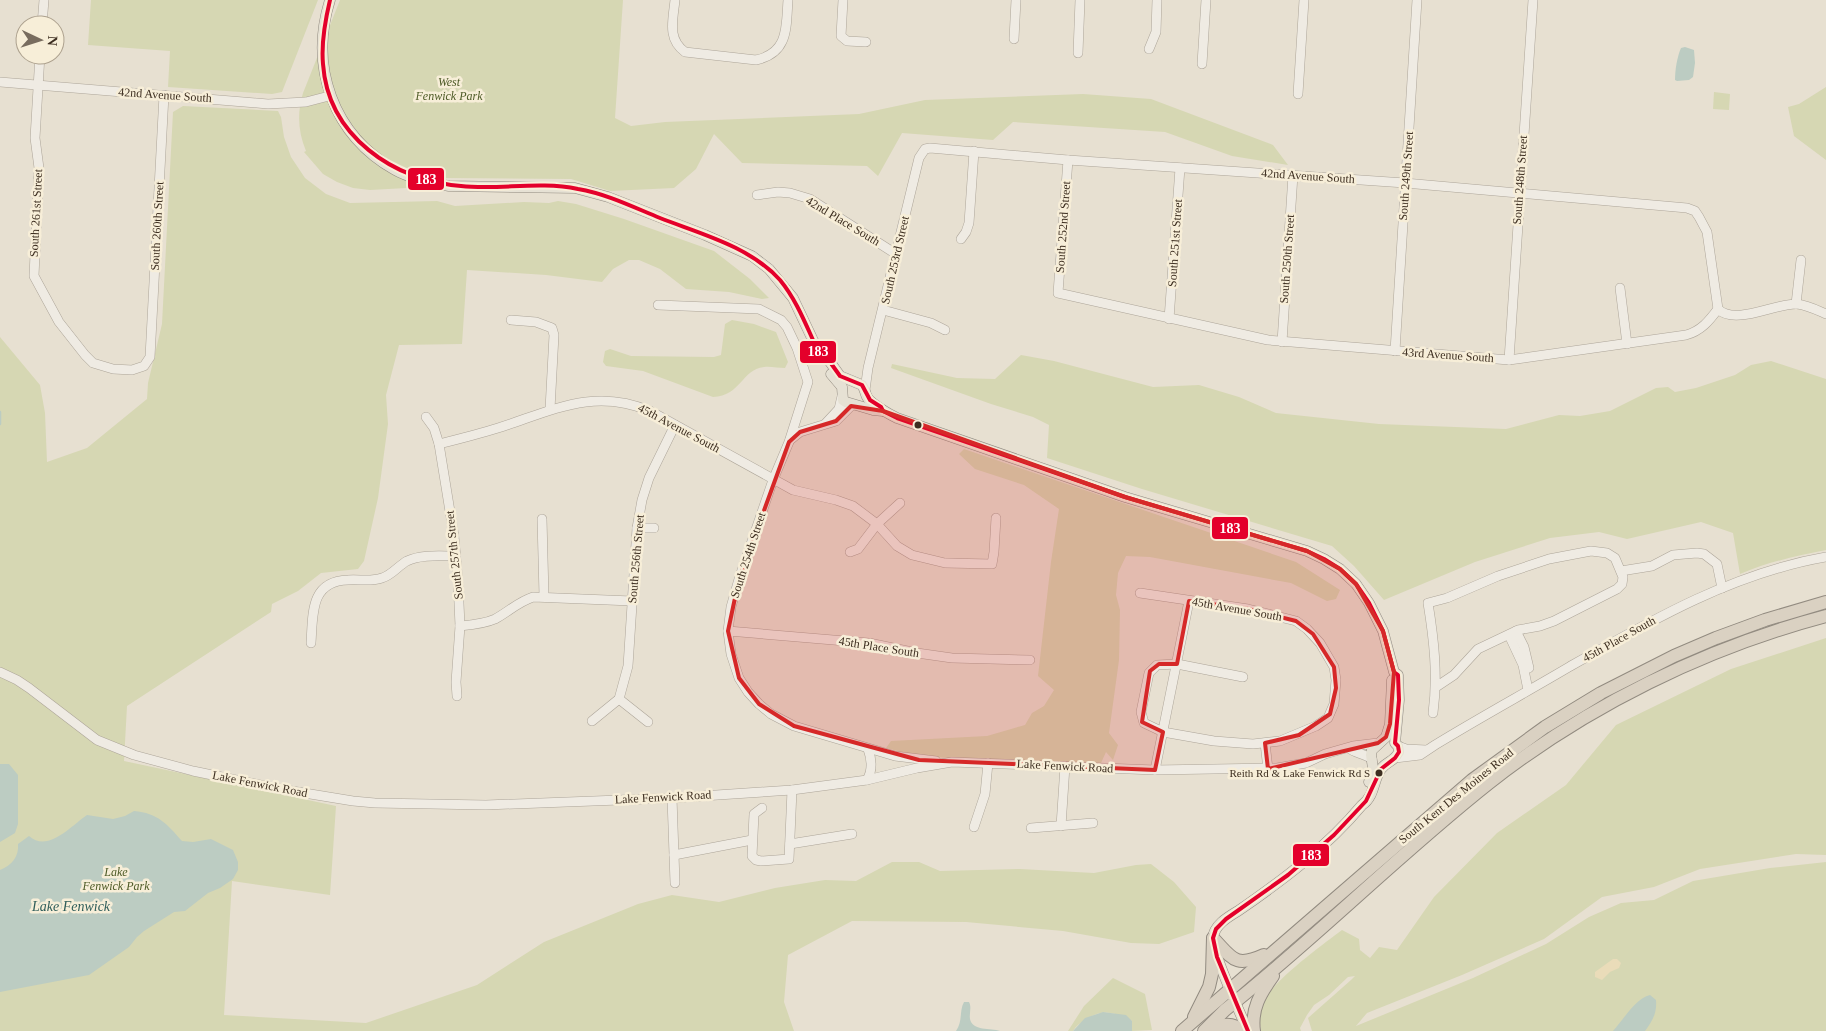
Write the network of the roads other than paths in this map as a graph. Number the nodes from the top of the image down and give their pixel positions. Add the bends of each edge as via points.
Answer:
1 (44, 0) edge
2 (330, 0) edge
3 (674, 0) edge
4 (788, 0) edge
5 (842, 0) edge
6 (1016, 0) edge
7 (1080, 0) edge
8 (1157, 0) edge
9 (1206, 0) edge
10 (1304, 0) edge
11 (1416, 0) edge
12 (1533, 0) edge
13 (43, 15) edge
14 (1014, 39) dead end
15 (866, 42) dead end
16 (1149, 49) dead end
17 (1078, 53) dead end
18 (1202, 64) dead end
19 (39, 65) edge
20 (0, 82) edge
21 (38, 85) junction
22 (1298, 94) dead end
23 (164, 95) junction
24 (329, 96) junction
25 (974, 151) junction
26 (922, 153) joint
27 (1068, 160) junction
28 (1180, 168) junction
29 (1293, 176) junction
30 (1405, 183) junction
31 (1519, 192) junction
32 (757, 195) dead end
33 (961, 239) dead end
34 (896, 254) junction
35 (1801, 260) dead end
36 (1620, 288) dead end
37 (1058, 293) joint
38 (1796, 304) junction
39 (658, 306) dead end
40 (1718, 309) junction
41 (883, 310) junction
42 (1826, 314) edge
43 (1169, 319) junction
44 (511, 320) dead end
45 (945, 330) dead end
46 (1282, 342) junction
47 (1627, 344) junction
48 (1395, 351) junction
49 (819, 353) junction
50 (150, 357) joint
51 (1509, 360) junction
52 (868, 368) junction
53 (853, 381) junction
54 (842, 393) junction
55 (866, 393) junction
56 (855, 405) junction
57 (550, 409) junction
58 (883, 411) junction
59 (426, 417) dead end
60 (825, 424) junction
61 (675, 425) junction
62 (788, 442) junction
63 (439, 444) junction
64 (773, 480) junction
65 (900, 504) dead end
66 (996, 518) dead end
67 (542, 519) dead end
68 (877, 524) junction
69 (637, 528) junction
70 (654, 528) dead end
71 (850, 552) dead end
72 (456, 556) junction
73 (1826, 558) edge
74 (1622, 571) junction
75 (1722, 588) junction
76 (1140, 593) dead end
77 (544, 596) junction
78 (632, 601) junction
79 (1190, 601) junction
80 (1826, 602) edge
81 (1826, 616) edge
82 (460, 626) junction
83 (728, 631) junction
84 (1513, 633) junction
85 (311, 643) dead end
86 (1030, 660) dead end
87 (1177, 664) junction
88 (0, 672) edge
89 (1394, 672) junction
90 (1243, 677) dead end
91 (1436, 687) junction
92 (1531, 689) junction
93 (458, 696) dead end
94 (619, 699) junction
95 (1433, 713) dead end
96 (592, 721) dead end
97 (648, 722) dead end
98 (1163, 732) junction
99 (1381, 741) junction
100 (1265, 743) junction
101 (1397, 744) junction
102 (1349, 748) junction
103 (868, 749) junction
104 (1426, 750) junction
105 (1395, 758) junction
106 (1372, 760) junction
107 (952, 762) junction
108 (988, 763) junction
109 (1386, 765) junction
110 (1065, 766) junction
111 (1268, 769) junction
112 (1156, 770) junction
113 (867, 780) junction
114 (792, 790) junction
115 (672, 798) junction
116 (1362, 805) junction
117 (762, 808) dead end
118 (1093, 823) dead end
119 (1061, 826) junction
120 (974, 827) dead end
121 (1031, 828) dead end
122 (852, 834) dead end
123 (752, 840) junction
124 (790, 844) junction
125 (674, 855) junction
126 (675, 883) dead end
127 (1213, 938) junction
128 (1275, 950) junction
129 (1285, 959) junction
130 (1231, 989) junction
131 (1236, 1002) junction
132 (1186, 1027) edge
133 (1204, 1031) edge
134 (1208, 1031) edge
135 (1242, 1031) edge
136 (1248, 1031) edge
137 (1254, 1031) edge

1 - 13 street
2 - 24 main road via 323,28 322,52
3 - 4 street via 672,34 678,47 685,52 756,60 774,53 784,39
5 - 15 street via 840,36 847,41
6 - 14 street
7 - 17 street
8 - 16 street via 1156,32
9 - 18 street
10 - 22 street
11 - 30 street, South 249th Street
12 - 31 street, South 248th Street
19 - 21 street, South 261st Street
20 - 21 street, 42nd Avenue South
21 - 23 street, 42nd Avenue South
21 - 50 street, South 261st Street via 35,138 39,168 34,276 58,322 97,365 127,370 144,366
23 - 24 street, 42nd Avenue South via 268,104 306,102
23 - 50 street, South 260th Street
24 - 49 main road via 346,128 357,140 402,173 449,186 575,188 608,197 752,256 769,269 793,298
25 - 26 street, 42nd Avenue South via 934,148 925,149
25 - 27 street, 42nd Avenue South
25 - 33 street via 969,223
26 - 34 street, South 253rd Street
27 - 28 street, 42nd Avenue South
27 - 37 street, South 252nd Street
28 - 29 street, 42nd Avenue South
28 - 43 street, South 251st Street
29 - 30 street, 42nd Avenue South
29 - 46 street, South 250th Street
30 - 31 street, 42nd Avenue South
30 - 48 street, South 249th Street
31 - 40 street, 42nd Avenue South via 1680,206 1694,211 1707,232
31 - 51 street, South 248th Street
32 - 34 street, 42nd Place South via 778,192 810,199
34 - 41 street, South 253rd Street
35 - 38 street
36 - 47 street
37 - 43 street, 43rd Avenue South
38 - 40 street via 1737,315 1723,314
38 - 42 street
39 - 62 street, South 254th Street via 759,309 781,320 797,348 808,382
40 - 47 street, 43rd Avenue South via 1695,333
41 - 45 street
41 - 52 street, South 253rd Street
43 - 46 street, 43rd Avenue South
44 - 57 street via 536,322 552,328
46 - 48 street, 43rd Avenue South
47 - 51 street, 43rd Avenue South
48 - 51 street, 43rd Avenue South
49 - 53 main road via 825,355 840,376
49 - 54 main road
52 - 53 street
52 - 55 street, South 253rd Street
53 - 54 main road via 846,383
53 - 55 main road via 862,385
54 - 56 main road via 846,402
54 - 60 street via 839,409
55 - 56 main road via 863,403
55 - 58 main road
56 - 58 main road
56 - 60 street via 836,421
57 - 61 street, 45th Avenue South via 597,400 619,401 642,408
57 - 63 street, 45th Avenue South via 497,429
58 - 89 main road via 1125,497 1307,551 1324,559 1356,584 1369,602 1383,631
59 - 63 street, South 257th Street via 432,423
60 - 62 street via 800,432
61 - 64 street, 45th Avenue South
61 - 69 street, South 256th Street via 649,478
62 - 64 street, South 254th Street
63 - 72 street, South 257th Street
64 - 68 street, 45th Avenue South via 793,490 853,506
64 - 83 street, South 254th Street via 739,579
65 - 68 street
66 - 68 street, 45th Avenue South via 992,564 944,562 912,555 897,546
67 - 77 street
68 - 71 street via 858,550
69 - 70 street
69 - 78 street, South 256th Street
72 - 82 street, South 257th Street
72 - 85 street via 420,557 406,561 387,577 334,582 322,589 313,608
73 - 75 street, 45th Place South
74 - 75 street via 1652,566 1673,555 1704,554 1717,564
74 - 84 street via 1623,582 1611,592 1554,621
74 - 91 street via 1610,554 1586,551 1549,559 1428,603
75 - 92 street, 45th Place South via 1650,621
76 - 79 street, 45th Avenue South
77 - 78 street
77 - 82 street via 521,600 495,619
78 - 94 street, South 256th Street via 628,666
79 - 87 street
79 - 100 street, 45th Avenue South via 1282,616 1313,634 1330,660 1336,680 1332,710 1324,721 1286,739
80 - 128 highway, South Kent Des Moines Road via 1764,620 1674,656 1565,714 1472,780
81 - 129 highway, South Kent Des Moines Road via 1755,638 1688,665 1570,727 1490,783
82 - 93 street, South 257th Street
83 - 86 street, 45th Place South via 869,643 952,658
83 - 103 street, South 254th Street via 739,678 759,704 794,726
84 - 91 street via 1478,649 1454,675
84 - 92 street via 1526,655
87 - 90 street
87 - 98 street
87 - 98 street via 1155,666 1149,673 1141,716 1147,726
88 - 115 street, Lake Fenwick Road via 29,688 111,747 160,763 280,789 356,802 396,804 486,805
89 - 99 main road via 1390,724
89 - 101 main road via 1398,675 1399,688
91 - 95 street
92 - 104 street, 45th Place South
94 - 96 street
94 - 97 street
98 - 100 street via 1219,742
98 - 112 street
99 - 101 main road via 1392,740
99 - 102 street, Lake Fenwick Road
99 - 106 main road via 1372,750
100 - 111 street
101 - 104 street via 1406,749
101 - 105 main road via 1399,752
102 - 106 street
102 - 111 street, Lake Fenwick Road via 1302,764
103 - 107 street, South 254th Street via 919,760
103 - 113 street via 872,762
104 - 105 street, 45th Place South via 1420,755
105 - 109 main road
106 - 109 main road via 1381,766
106 - 116 main road via 1372,775 1361,799
107 - 108 street, Lake Fenwick Road
107 - 113 street, Lake Fenwick Road
108 - 110 street, Lake Fenwick Road
108 - 120 street via 985,794
109 - 116 main road
110 - 112 street, Lake Fenwick Road
110 - 119 street
111 - 112 street, Lake Fenwick Road
113 - 114 street, Lake Fenwick Road
114 - 115 street, Lake Fenwick Road
114 - 124 street
115 - 125 street
116 - 127 main road via 1323,846 1224,920
117 - 123 street via 754,814
118 - 119 street
119 - 121 street
122 - 124 street
123 - 124 street via 752,855 756,860 765,862 789,859
123 - 125 street
125 - 126 street
127 - 128 highway via 1228,955 1240,961 1252,961
127 - 130 main road
127 - 132 highway via 1209,987
128 - 130 highway, South Kent Des Moines Road
129 - 131 highway, South Kent Des Moines Road
129 - 137 highway via 1258,998 1253,1018
130 - 131 main road
130 - 132 highway, South Kent Des Moines Road
131 - 133 highway, South Kent Des Moines Road
131 - 136 main road
134 - 135 highway via 1226,1025

